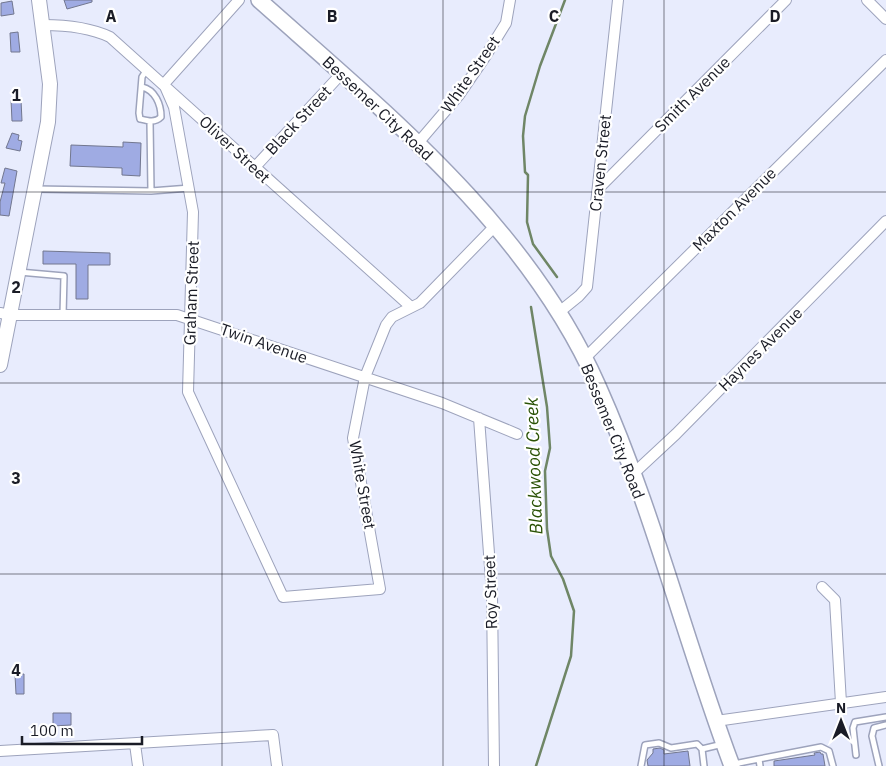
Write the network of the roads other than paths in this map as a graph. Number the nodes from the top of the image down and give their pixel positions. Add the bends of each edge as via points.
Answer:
1 (39, 0) edge
2 (239, 0) edge
3 (259, 0) edge
4 (510, 0) edge
5 (618, 0) edge
6 (786, 0) edge
7 (867, 0) edge
8 (886, 19) edge
9 (43, 25) junction
10 (886, 60) edge
11 (147, 69) junction
12 (342, 73) junction
13 (164, 84) junction
14 (142, 87) junction
15 (150, 122) junction
16 (418, 143) junction
17 (255, 167) junction
18 (190, 188) junction
19 (36, 189) junction
20 (598, 189) junction
21 (151, 191) junction
22 (886, 221) edge
23 (494, 226) junction
24 (19, 272) junction
25 (411, 307) junction
26 (558, 313) junction
27 (5, 314) edge
28 (63, 315) junction
29 (191, 318) junction
30 (584, 359) junction
31 (0, 365) edge
32 (366, 377) junction
33 (479, 418) junction
34 (517, 434) dead end
35 (632, 474) junction
36 (822, 587) dead end
37 (380, 589) joint
38 (886, 698) edge
39 (842, 703) junction
40 (886, 716) edge
41 (716, 721) junction
42 (886, 725) edge
43 (135, 744) junction
44 (724, 744) junction
45 (702, 749) junction
46 (0, 751) edge
47 (856, 755) dead end
48 (759, 759) junction
49 (732, 765) edge
50 (138, 766) edge
51 (277, 766) edge
52 (494, 766) edge
53 (641, 766) edge
54 (704, 766) edge
55 (760, 766) edge
56 (833, 766) edge
57 (879, 766) edge

1 - 9 main road
2 - 13 street
3 - 12 main road, Bessemer City Road
4 - 16 street, White Street via 506,23 485,57 459,95
5 - 20 street, Craven Street
6 - 20 street, Smith Avenue
7 - 8 street
9 - 11 street, Oliver Street via 103,33
9 - 19 main road via 50,84 48,122
10 - 30 street, Maxton Avenue
11 - 13 street, Oliver Street
11 - 14 lane via 142,77
12 - 16 main road, Bessemer City Road
12 - 17 street, Black Street
13 - 17 street, Oliver Street
13 - 18 street, Graham Street via 174,107
14 - 15 lane via 140,119
14 - 15 lane via 152,92 160,103 161,117
15 - 21 lane
16 - 23 main road, Bessemer City Road
17 - 25 street, Oliver Street
18 - 21 lane
18 - 29 street, Graham Street via 193,212
19 - 21 lane
19 - 24 main road
20 - 26 street, Craven Street via 586,287 580,296
22 - 35 street, Haynes Avenue via 676,434
23 - 25 street, White Street via 420,304
23 - 26 main road, Bessemer City Road
24 - 27 main road
24 - 28 lane via 64,276
25 - 32 street, White Street via 392,317 386,325
26 - 30 main road, Bessemer City Road
27 - 28 street, Twin Avenue
27 - 31 main road
28 - 29 street, Twin Avenue via 177,315
29 - 32 street, Twin Avenue
29 - 37 street, Graham Street via 188,392 283,597
30 - 35 main road, Bessemer City Road via 598,385
32 - 33 street, Twin Avenue
32 - 37 street, White Street via 353,438
33 - 34 street, Twin Avenue
33 - 52 street, Roy Street via 492,594
35 - 41 main road, Bessemer City Road
36 - 39 street via 835,600
38 - 39 street
39 - 41 street
40 - 47 lane via 855,722
41 - 44 main road, Bessemer City Road
42 - 57 lane via 874,728 872,736
43 - 46 street
43 - 50 street
43 - 51 street via 273,735
44 - 45 lane
44 - 49 main road, Bessemer City Road
45 - 53 lane via 697,744 671,748 659,743 645,745
45 - 54 lane
48 - 49 lane
48 - 55 lane
48 - 56 lane via 821,747 829,751

